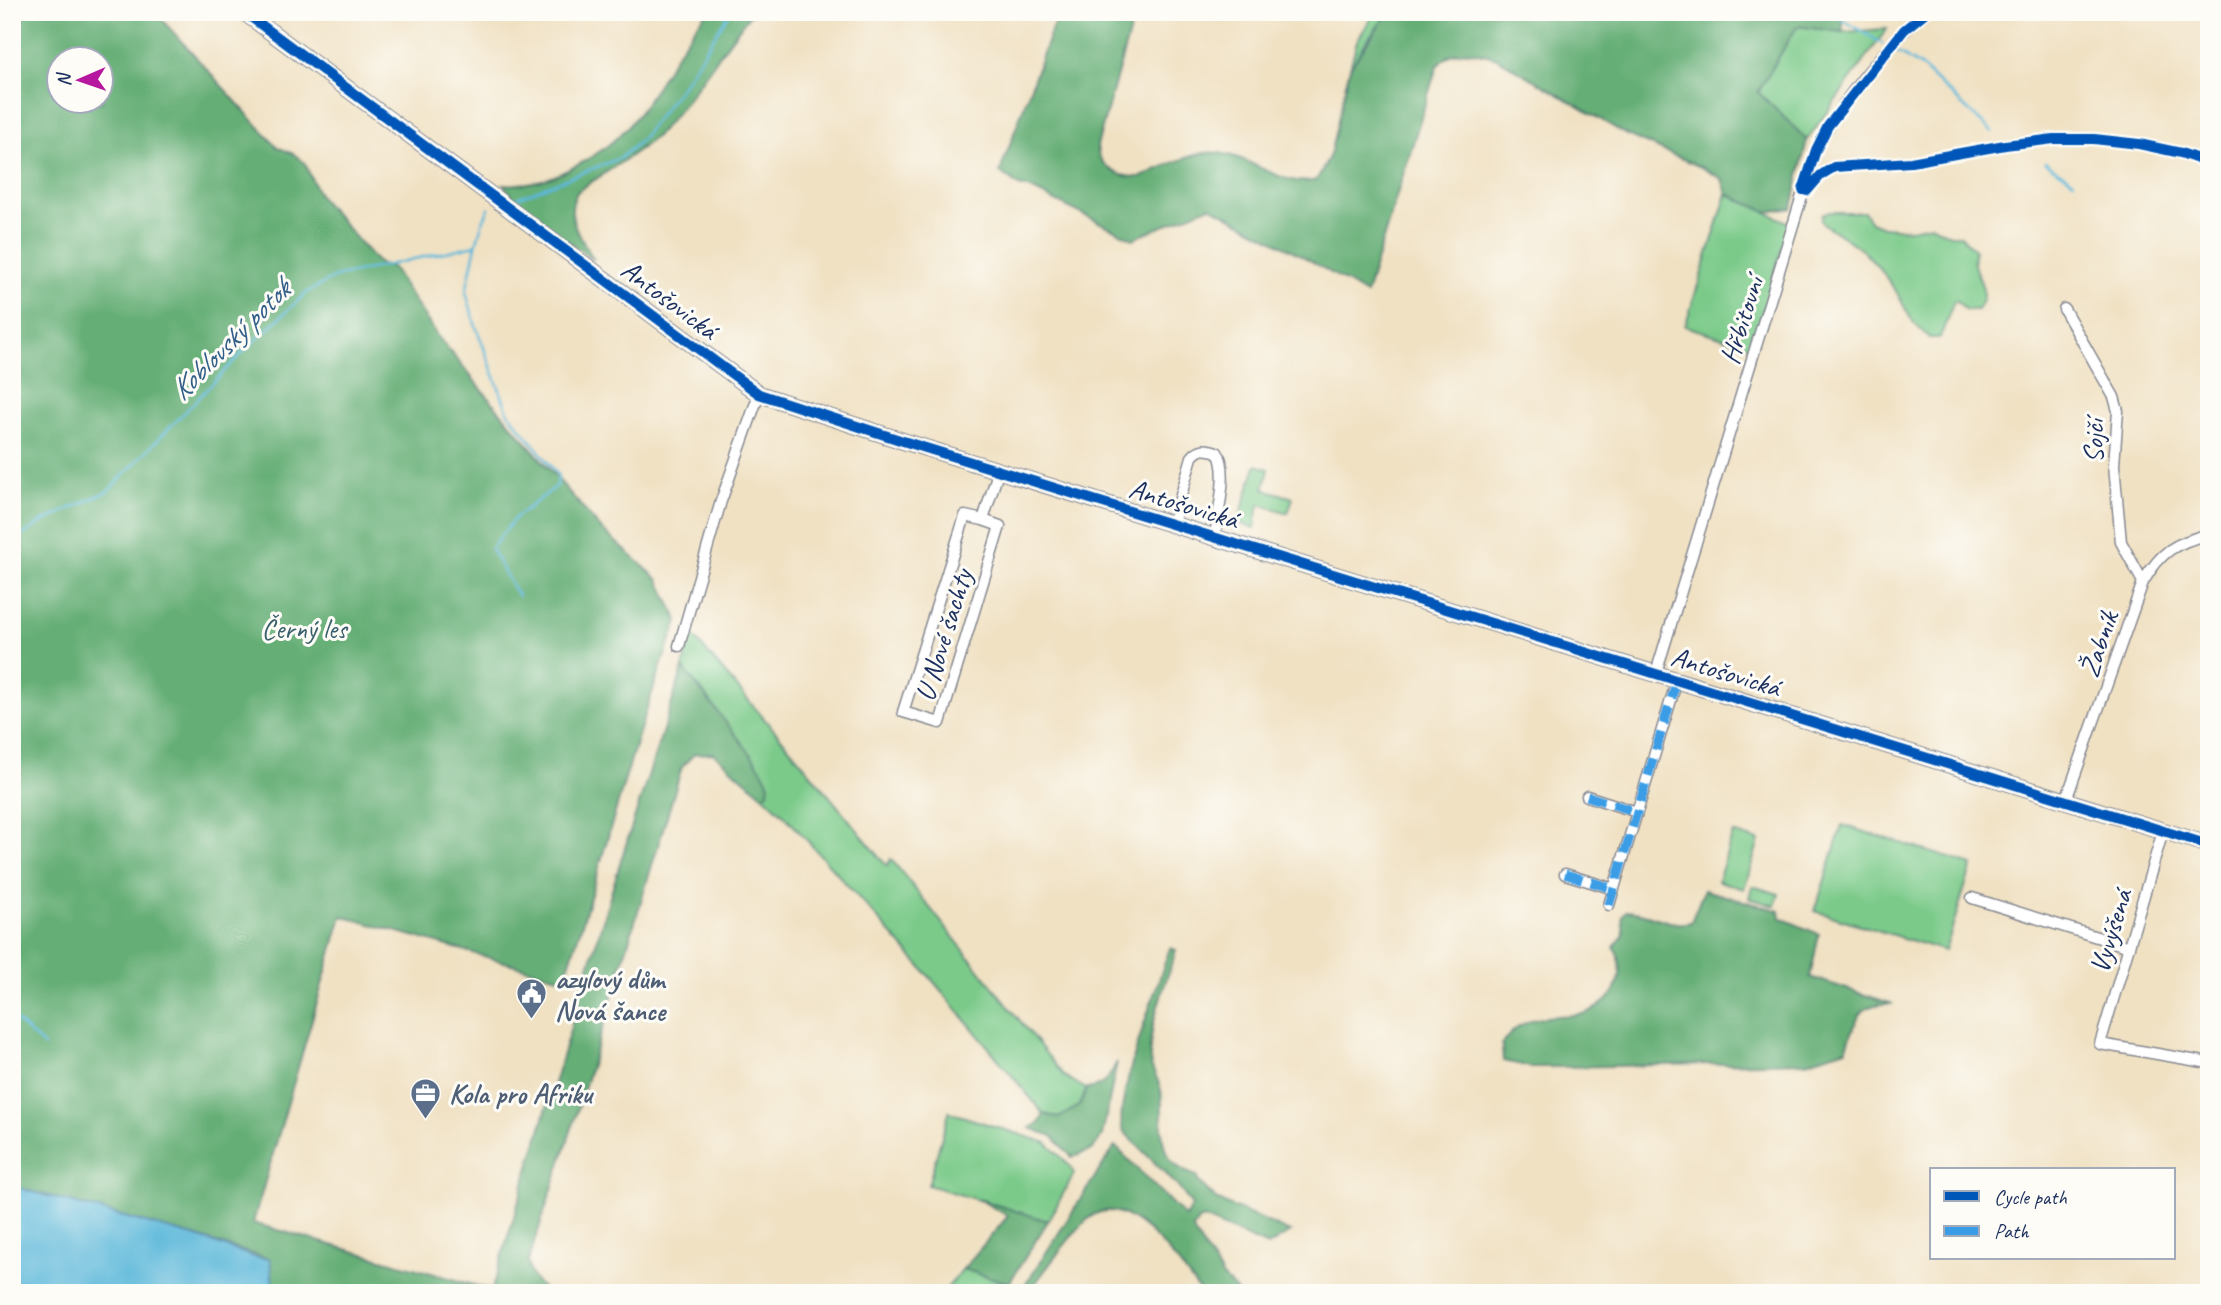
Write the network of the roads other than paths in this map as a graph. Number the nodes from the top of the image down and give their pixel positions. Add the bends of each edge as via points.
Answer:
1 (244, 12) edge
2 (1926, 12) edge
3 (2064, 309) dead end
4 (759, 394) junction
5 (999, 469) junction
6 (984, 520) junction
7 (1173, 523) junction
8 (2209, 534) edge
9 (1215, 537) junction
10 (2143, 582) junction
11 (679, 646) dead end
12 (1656, 673) junction
13 (1677, 680) junction
14 (1587, 796) dead end
15 (2066, 800) junction
16 (1637, 812) junction
17 (2163, 831) junction
18 (2209, 845) edge
19 (1565, 874) dead end
20 (1614, 889) junction
21 (1972, 898) dead end
22 (1609, 905) dead end
23 (2129, 947) junction
24 (2209, 1063) edge

1 - 4 street, Antošovická
2 - 12 street, Hřbitovní via 1904,30 1869,73 1828,126 1816,150
3 - 10 street, Sojčí via 2114,397 2118,411 2114,465 2122,542
4 - 5 street, Antošovická
4 - 11 street via 721,501
5 - 6 street
5 - 7 street, Antošovická
6 - 6 street, U Nové šachty via 965,516 903,712 940,723 999,526
7 - 9 street, Antošovická
7 - 9 street via 1192,457 1203,449 1217,452 1223,469
8 - 10 street, Žabník via 2161,555
9 - 12 street, Antošovická
10 - 15 street, Žabník
12 - 13 street, Antošovická
13 - 15 street, Antošovická
13 - 16 street
14 - 16 street
15 - 17 street, Antošovická
16 - 20 street
17 - 18 street, Antošovická
17 - 23 street, Vyvýšená
19 - 20 street
20 - 22 street
21 - 23 street
23 - 24 street, Vyvýšená via 2100,1044

